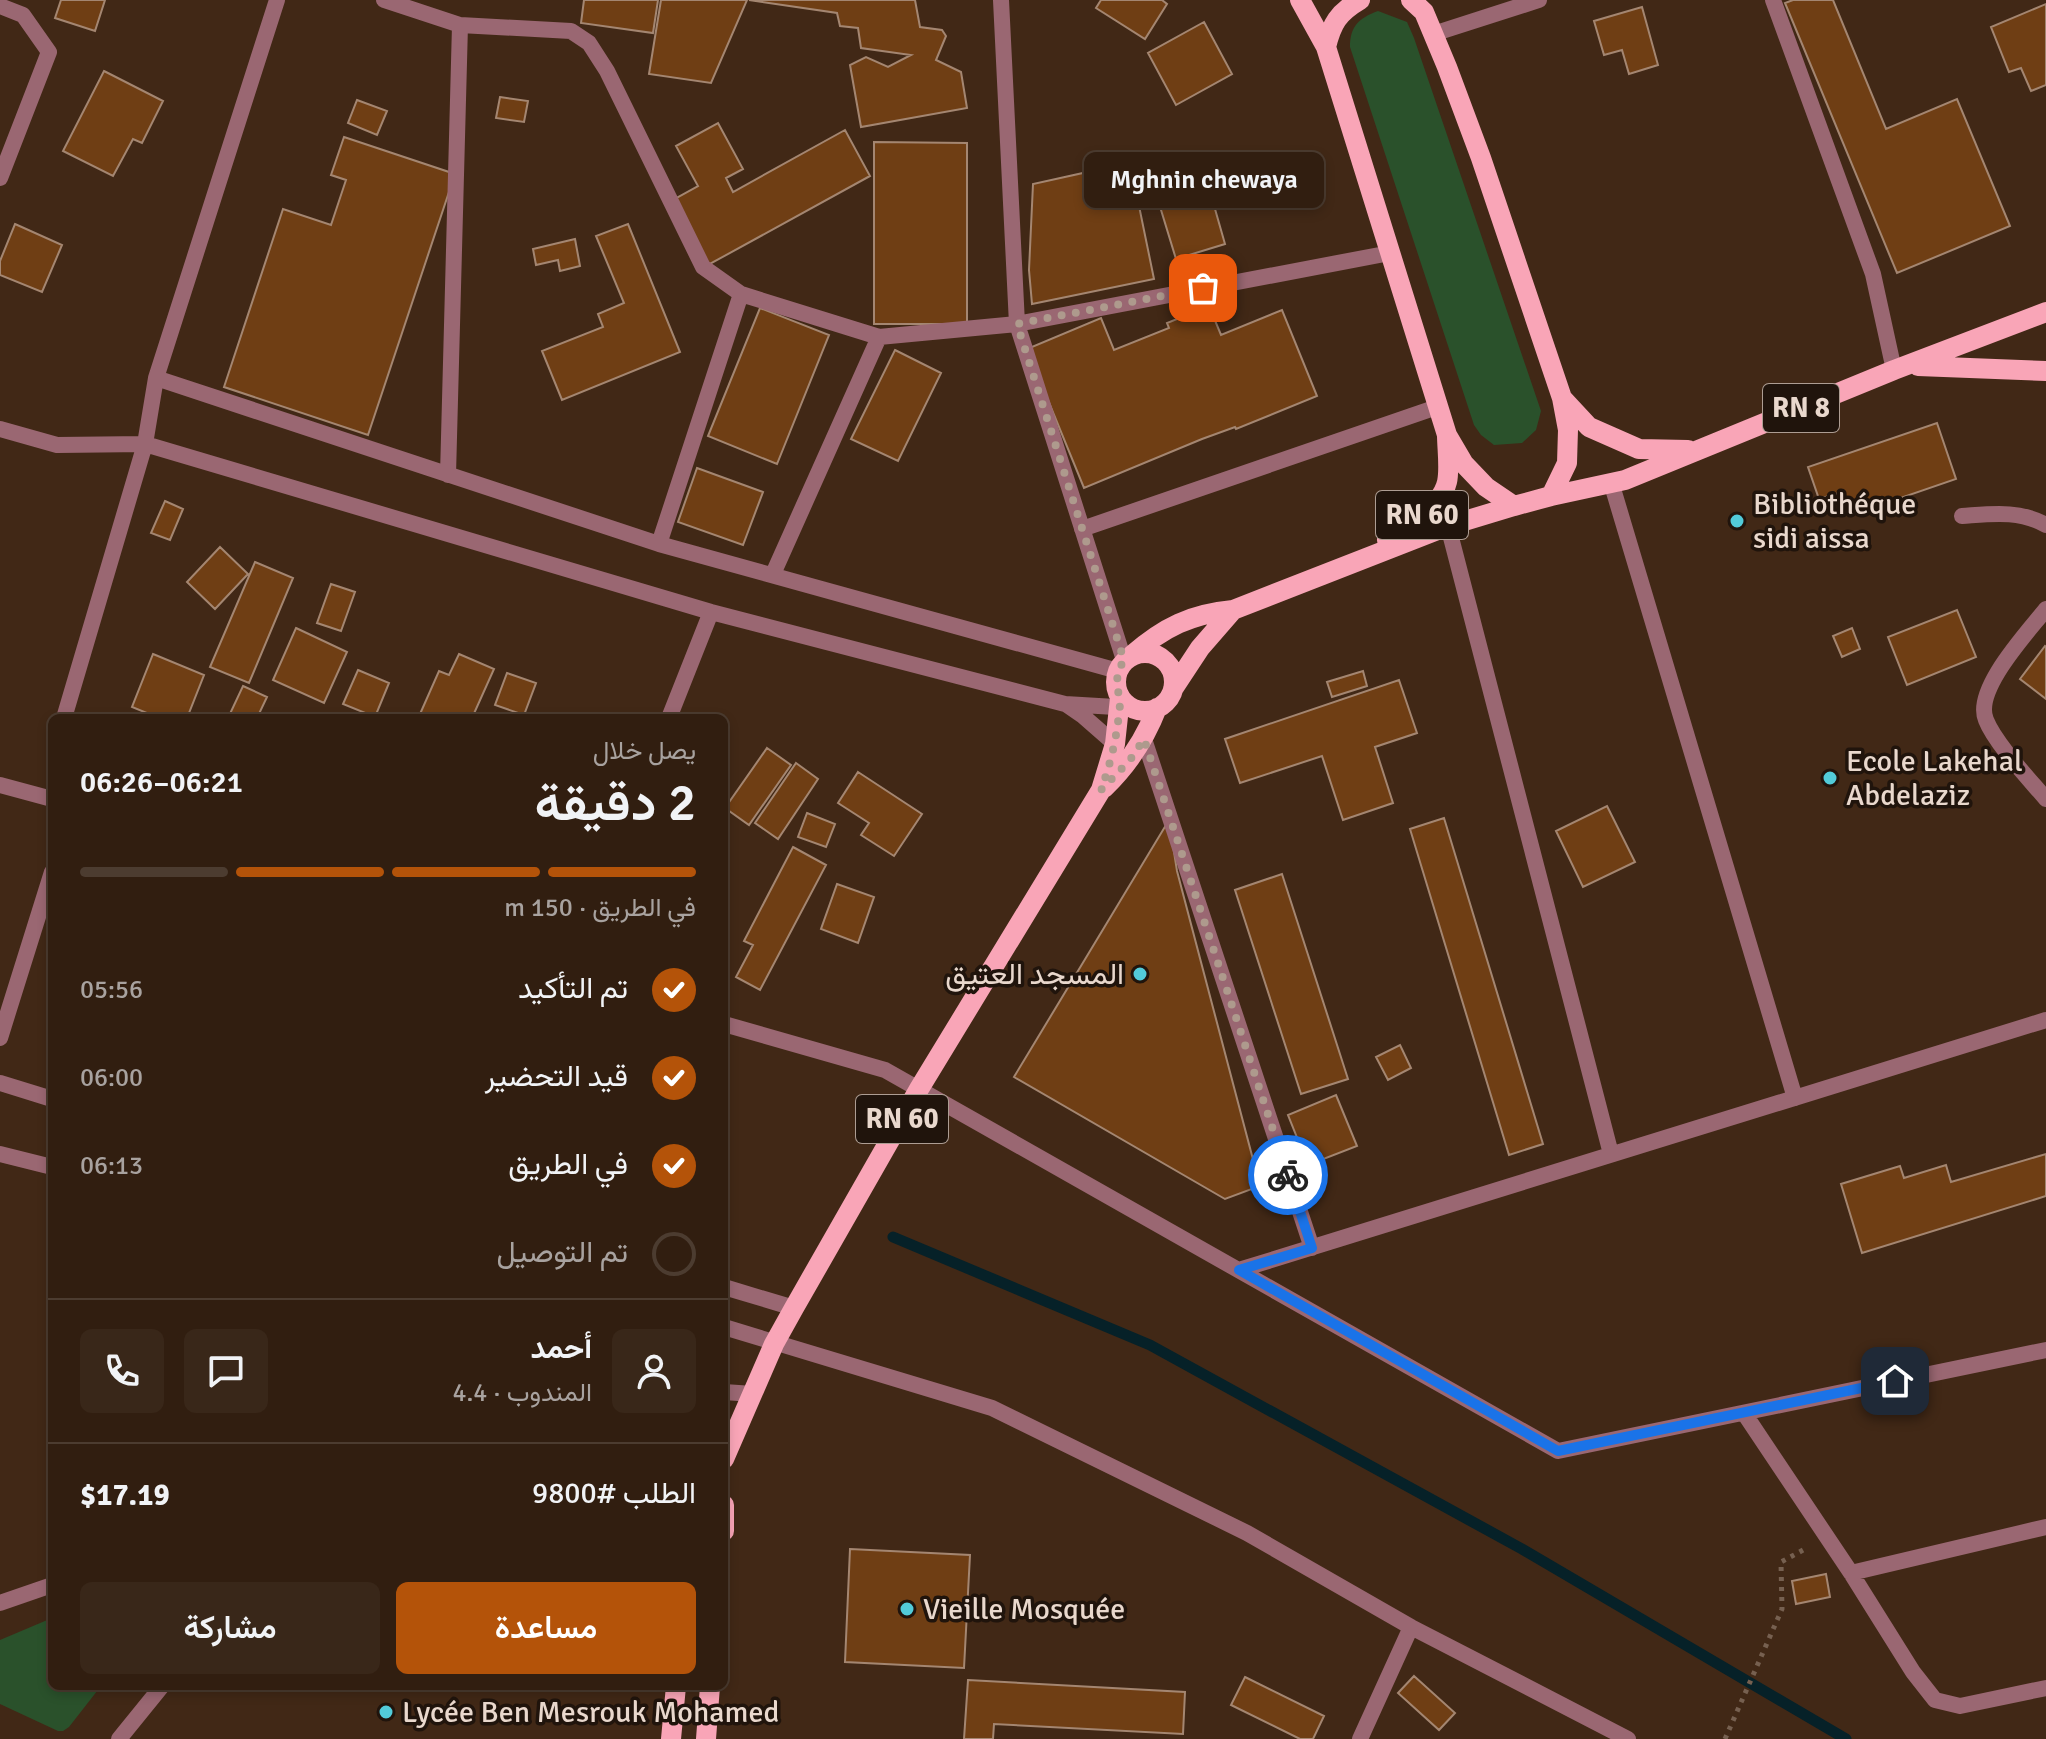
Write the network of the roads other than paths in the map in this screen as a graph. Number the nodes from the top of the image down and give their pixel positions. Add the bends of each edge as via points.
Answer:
1 (277, 0) edge
2 (384, 0) edge
3 (1001, 0) edge
4 (1300, 0) edge
5 (1360, 0) edge
6 (1539, 0) edge
7 (1773, 0) edge
8 (1414, 4) edge
9 (0, 6) edge
10 (460, 25) junction
11 (1433, 34) junction
12 (1326, 47) junction
13 (0, 178) edge
14 (1390, 253) junction
15 (741, 294) junction
16 (2046, 312) edge
17 (1017, 324) junction
18 (879, 337) junction
19 (1900, 368) junction
20 (2046, 371) edge
21 (156, 378) junction
22 (1562, 398) junction
23 (1437, 407) junction
24 (0, 429) edge
25 (1447, 435) junction
26 (145, 444) junction
27 (1696, 450) junction
28 (448, 475) junction
29 (1611, 482) junction
30 (1551, 496) junction
31 (1514, 506) junction
32 (1962, 516) dead end
33 (2046, 525) edge
34 (1448, 526) junction
35 (1082, 529) junction
36 (659, 544) junction
37 (1348, 564) junction
38 (773, 574) junction
39 (2046, 609) edge
40 (1233, 610) junction
41 (711, 612) junction
42 (1125, 662) junction
43 (1173, 689) junction
44 (1065, 704) junction
45 (1124, 705) junction
46 (1157, 708) junction
47 (65, 714) edge
48 (671, 714) edge
49 (1144, 739) junction
50 (1115, 744) junction
51 (0, 785) edge
52 (1101, 790) junction
53 (48, 798) edge
54 (2046, 799) edge
55 (48, 885) edge
56 (2046, 1020) edge
57 (728, 1025) edge
58 (0, 1038) edge
59 (0, 1083) edge
60 (919, 1089) junction
61 (48, 1098) edge
62 (1795, 1098) junction
63 (0, 1154) edge
64 (1611, 1154) junction
65 (48, 1166) edge
66 (1312, 1248) junction
67 (1239, 1270) junction
68 (728, 1288) edge
69 (794, 1308) junction
70 (728, 1328) edge
71 (774, 1344) junction
72 (2046, 1350) edge
73 (728, 1392) edge
74 (753, 1394) junction
75 (1744, 1413) junction
76 (728, 1450) edge
77 (2046, 1527) edge
78 (1851, 1573) junction
79 (48, 1586) edge
80 (0, 1603) edge
81 (1411, 1627) junction
82 (2046, 1688) edge
83 (159, 1690) edge
84 (676, 1690) edge
85 (710, 1690) edge
86 (119, 1739) edge
87 (671, 1739) edge
88 (706, 1739) edge
89 (1360, 1739) edge
90 (1628, 1739) edge

1 - 21 street
2 - 10 street
3 - 17 street
4 - 12 main road
5 - 12 main road via 1331,26
6 - 11 street
7 - 19 street via 1873,274
8 - 11 main road
9 - 13 street via 23,15 49,52
10 - 15 street via 571,31 589,43 703,267
10 - 28 street
11 - 22 main road
12 - 14 main road
14 - 17 street
14 - 23 main road
15 - 18 street
15 - 36 street
16 - 19 main road
17 - 18 street
17 - 35 street
18 - 38 street
19 - 20 main road, RN 8
19 - 27 main road, RN 8
21 - 26 street
21 - 28 street
22 - 27 main road, RN 8 via 1589,427 1639,449
22 - 30 main road via 1567,463
23 - 25 main road
23 - 35 street
24 - 26 street via 57,445
25 - 31 main road via 1464,464
25 - 37 main road, RN 60 via 1447,483 1432,507
26 - 41 street
26 - 47 street
27 - 29 main road
28 - 36 street
29 - 30 main road
29 - 62 street
30 - 31 main road
31 - 34 main road, RN 60
32 - 33 street via 2008,513
34 - 37 main road, RN 60
34 - 64 street
35 - 42 street
36 - 38 street
37 - 40 main road, RN 60
38 - 42 street
39 - 54 street via 1997,673 1984,717
40 - 42 main road, RN 60 via 1188,618 1149,640
40 - 43 main road, RN 60
41 - 44 street
41 - 48 street
42 - 43 main road via 1146,652 1160,657 1170,668
42 - 45 main road via 1116,681
43 - 46 main road
44 - 45 street
44 - 50 street
45 - 46 main road via 1141,711
45 - 50 main road, RN 60
46 - 49 main road, RN 60
49 - 52 main road, RN 60
49 - 66 street
50 - 52 main road, RN 60
51 - 53 street
52 - 60 main road, RN 60
55 - 58 street
56 - 62 street
57 - 60 street via 885,1070
59 - 61 street
60 - 67 street
60 - 69 main road, RN 60
62 - 64 street
63 - 65 street
64 - 66 street
66 - 67 street
67 - 75 street via 1558,1451
68 - 69 street
69 - 71 main road, RN 60
70 - 71 street
71 - 74 main road, RN 60
71 - 81 street via 992,1408 1247,1533
72 - 75 street
73 - 74 street
74 - 76 main road, RN 60
75 - 78 street
77 - 78 street
78 - 82 street via 1935,1700 1960,1706
79 - 80 street
81 - 89 street
81 - 90 street
83 - 86 street
84 - 87 main road
85 - 88 main road

